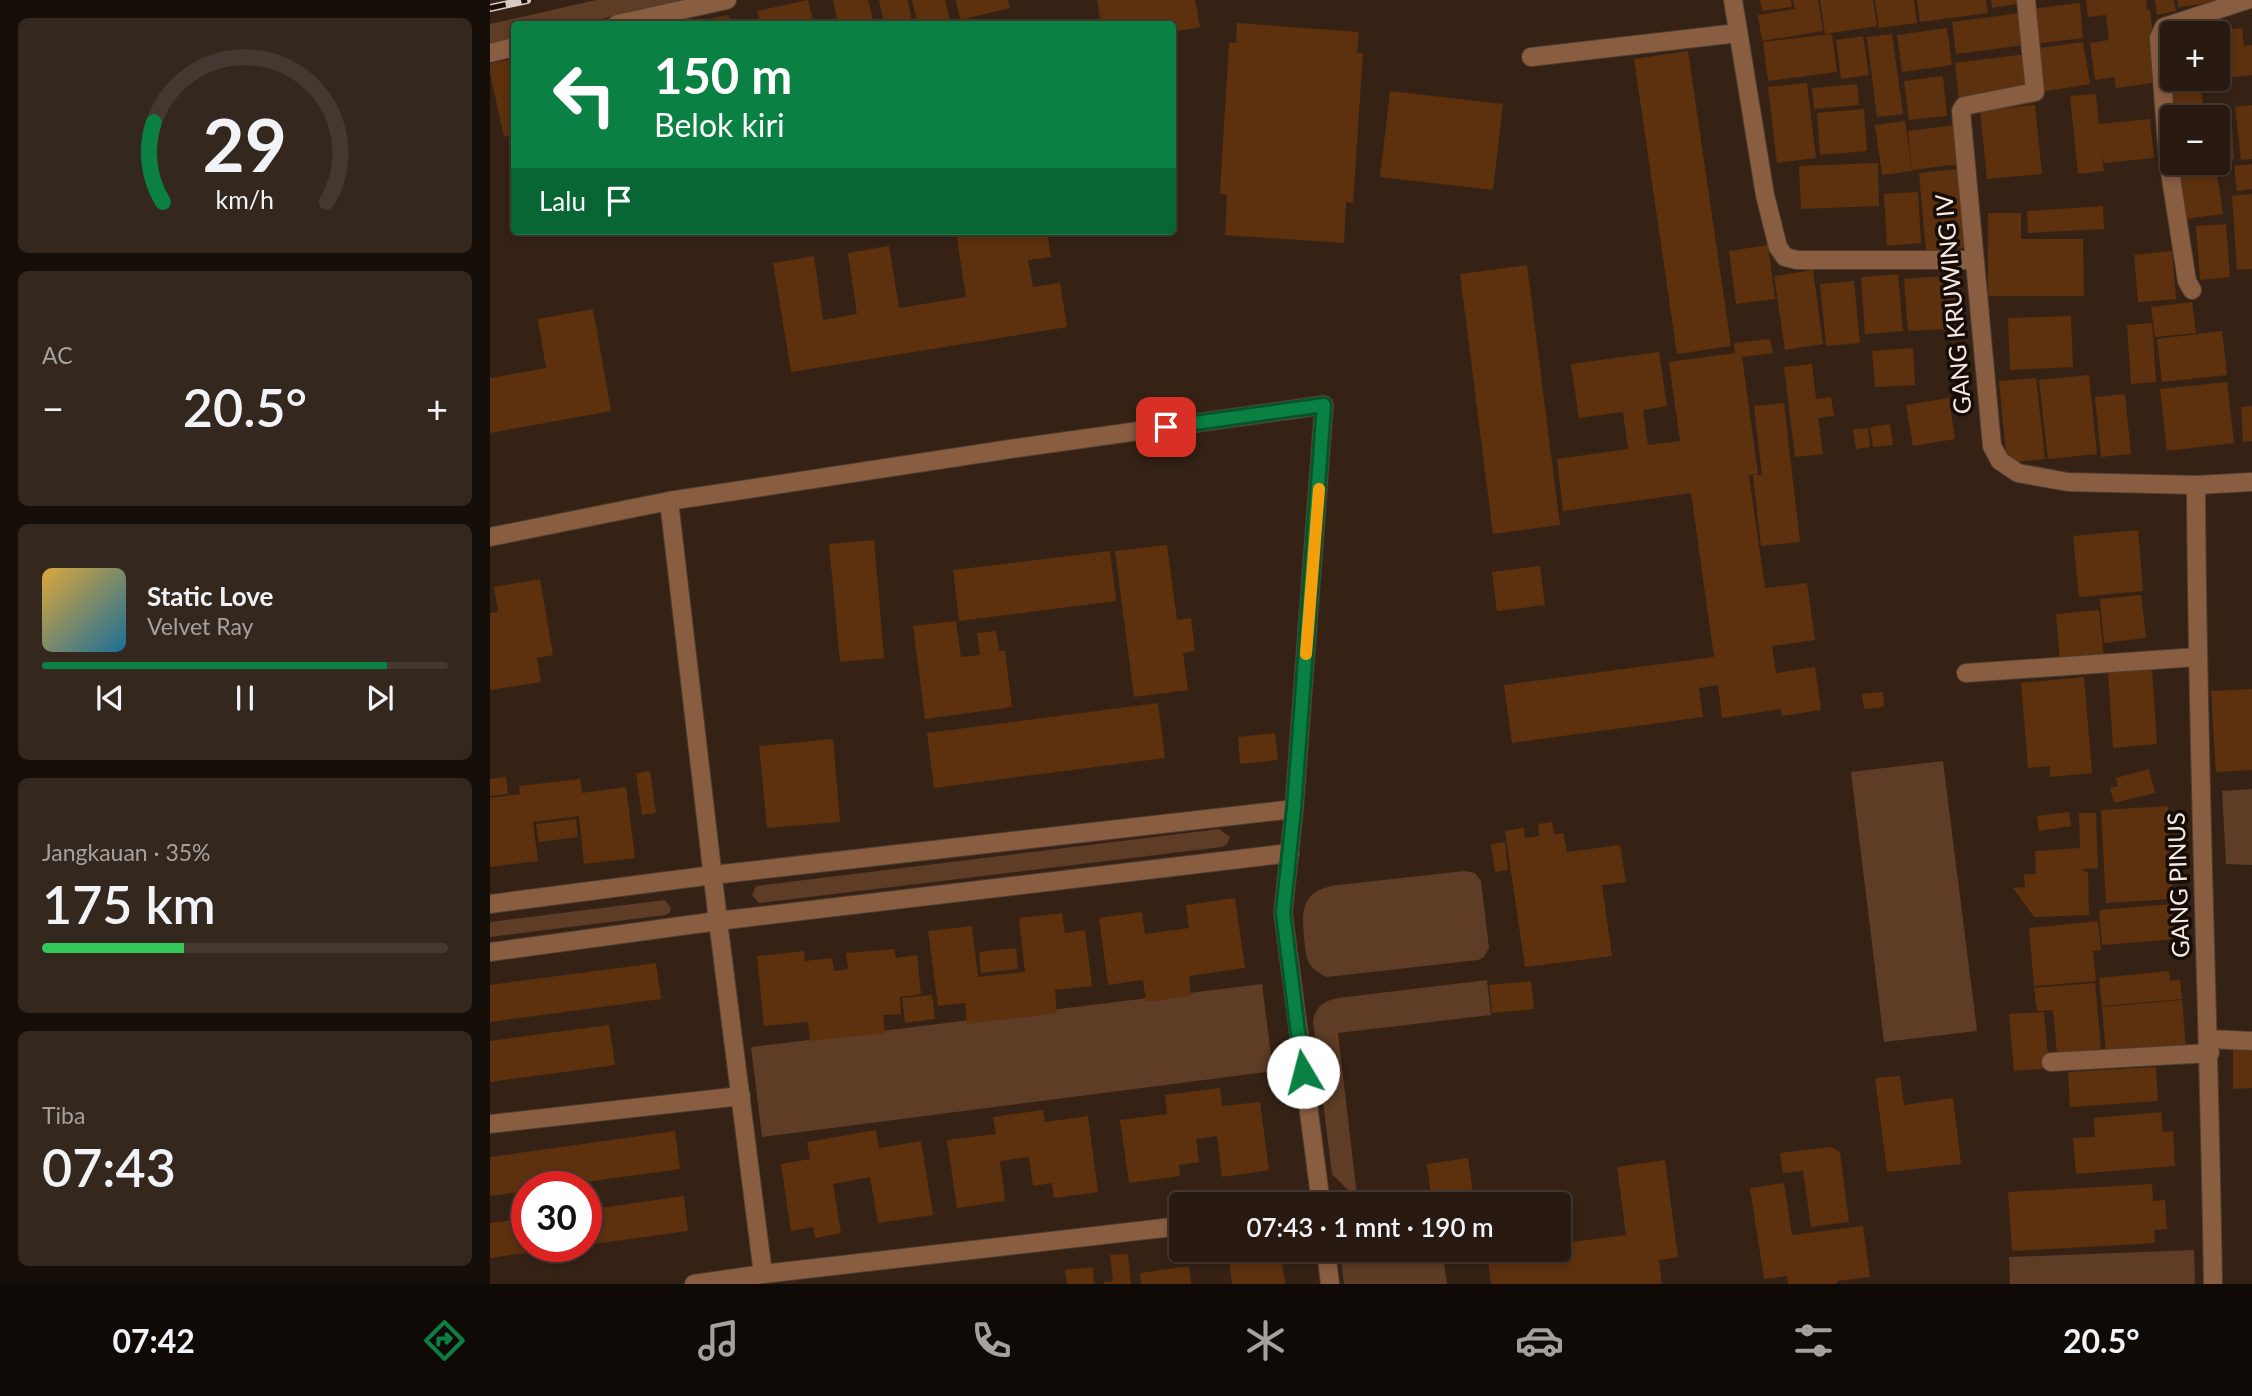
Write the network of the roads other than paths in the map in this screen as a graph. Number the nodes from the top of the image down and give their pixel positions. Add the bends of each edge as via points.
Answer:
1 (727, 0) edge
2 (1732, 0) edge
3 (2026, 0) edge
4 (2250, 1) edge
5 (631, 21) edge
6 (1738, 33) junction
7 (511, 48) edge
8 (490, 53) edge
9 (1531, 57) dead end
10 (1975, 260) junction
11 (2192, 290) dead end
12 (2252, 482) edge
13 (2196, 485) junction
14 (669, 501) junction
15 (490, 537) edge
16 (2197, 657) junction
17 (1966, 673) dead end
18 (1294, 808) junction
19 (1290, 853) junction
20 (713, 875) junction
21 (490, 904) edge
22 (718, 921) junction
23 (490, 952) edge
24 (2252, 1041) edge
25 (2209, 1046) junction
26 (2051, 1062) dead end
27 (741, 1096) junction
28 (490, 1124) edge
29 (1319, 1192) edge
30 (1169, 1227) edge
31 (1327, 1262) edge
32 (763, 1274) junction
33 (694, 1284) edge
34 (1330, 1284) edge
35 (2213, 1284) edge

1 - 5 street
2 - 6 street
3 - 10 street, GANG KRUWING IV via 2035,92 1961,110
4 - 11 street via 2164,27 2159,38 2168,159
6 - 9 street
6 - 10 street via 1765,195 1778,247 1785,257
7 - 8 street
10 - 13 street, GANG KRUWING IV via 1992,446 2000,461 2018,473 2068,482
12 - 13 street, GANG KRUWING IV
13 - 16 street, GANG PINUS
14 - 15 street
14 - 18 street via 1324,405
14 - 20 street
16 - 17 street
16 - 25 street, GANG PINUS
18 - 19 street
18 - 20 street
19 - 22 street
19 - 29 street via 1283,913
20 - 21 street
20 - 22 street
22 - 23 street
22 - 27 street
24 - 25 street
25 - 26 street
25 - 35 street, GANG PINUS
27 - 28 street
27 - 32 street
30 - 32 street
31 - 34 street
32 - 33 street

